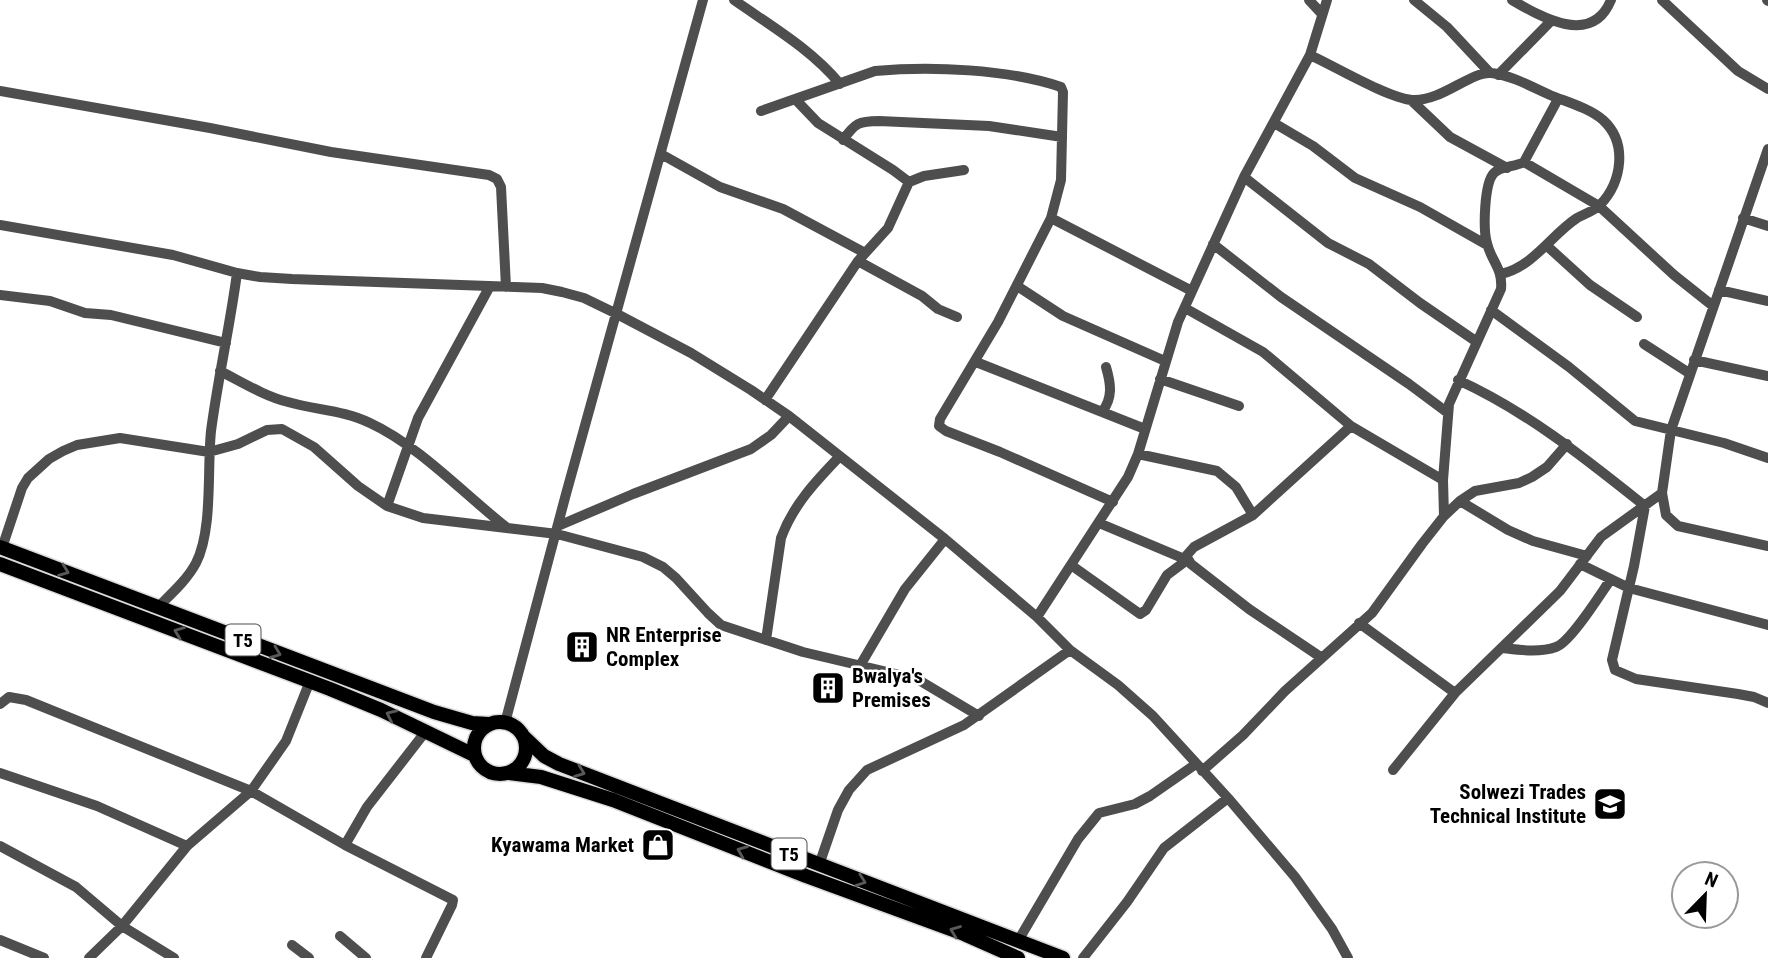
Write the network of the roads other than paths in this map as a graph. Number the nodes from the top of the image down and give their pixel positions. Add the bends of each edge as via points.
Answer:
1 (703, 0) edge
2 (734, 0) edge
3 (1309, 0) edge
4 (1326, 0) edge
5 (1414, 0) edge
6 (1512, 0) edge
7 (1611, 0) edge
8 (1662, 0) edge
9 (1322, 14) junction
10 (1551, 21) junction
11 (1310, 55) junction
12 (1494, 74) junction
13 (840, 84) junction
14 (1768, 89) edge
15 (0, 91) edge
16 (1558, 99) junction
17 (796, 100) junction
18 (1411, 100) junction
19 (761, 111) dead end
20 (1275, 123) junction
21 (1062, 137) junction
22 (843, 140) junction
23 (1768, 149) edge
24 (661, 155) junction
25 (1524, 162) junction
26 (1507, 168) junction
27 (964, 170) dead end
28 (1244, 177) junction
29 (909, 182) junction
30 (1599, 206) junction
31 (1051, 218) junction
32 (1744, 218) junction
33 (0, 225) edge
34 (1768, 226) edge
35 (1213, 244) junction
36 (1487, 245) junction
37 (1546, 245) junction
38 (861, 257) junction
39 (237, 273) junction
40 (1501, 274) junction
41 (490, 286) junction
42 (1017, 286) junction
43 (506, 287) junction
44 (1719, 290) junction
45 (1192, 291) junction
46 (0, 295) edge
47 (1768, 301) edge
48 (1713, 306) junction
49 (1185, 308) junction
50 (1491, 310) junction
51 (617, 314) junction
52 (957, 317) dead end
53 (1637, 317) dead end
54 (1477, 341) junction
55 (226, 342) junction
56 (1644, 344) dead end
57 (1694, 360) junction
58 (1165, 361) junction
59 (976, 362) junction
60 (1107, 367) dead end
61 (220, 371) junction
62 (1689, 373) junction
63 (1768, 376) edge
64 (1160, 379) junction
65 (1458, 380) junction
66 (765, 400) junction
67 (1239, 406) dead end
68 (1102, 412) junction
69 (1448, 413) junction
70 (789, 415) junction
71 (1351, 426) junction
72 (1145, 429) junction
73 (1671, 430) junction
74 (1567, 444) junction
75 (408, 446) junction
76 (209, 452) junction
77 (1138, 454) junction
78 (840, 456) junction
79 (1768, 458) edge
80 (1443, 480) junction
81 (1662, 493) junction
82 (1460, 500) junction
83 (1113, 502) junction
84 (387, 506) junction
85 (1646, 506) junction
86 (1253, 514) junction
87 (1444, 516) junction
88 (1099, 523) junction
89 (506, 527) junction
90 (558, 530) junction
91 (945, 539) junction
92 (1768, 546) edge
93 (1, 547) edge
94 (1187, 560) junction
95 (1583, 560) junction
96 (0, 564) edge
97 (1071, 565) junction
98 (1611, 579) junction
99 (1629, 588) junction
100 (158, 607) junction
101 (1037, 617) junction
102 (1359, 624) junction
103 (1768, 625) edge
104 (766, 640) junction
105 (1502, 648) junction
106 (1070, 650) junction
107 (1322, 658) junction
108 (860, 664) junction
109 (310, 681) junction
110 (1455, 693) junction
111 (1768, 703) edge
112 (0, 704) edge
113 (979, 716) junction
114 (505, 723) junction
115 (489, 724) junction
116 (426, 731) junction
117 (523, 736) junction
118 (474, 755) junction
119 (1199, 767) junction
120 (1394, 770) dead end
121 (0, 773) edge
122 (509, 773) junction
123 (251, 792) junction
124 (1228, 798) junction
125 (345, 845) junction
126 (0, 846) edge
127 (187, 846) junction
128 (819, 865) junction
129 (122, 926) junction
130 (340, 936) dead end
131 (0, 940) edge
132 (1018, 941) junction
133 (292, 945) dead end
134 (1013, 957) edge
135 (44, 958) edge
136 (89, 958) edge
137 (174, 958) edge
138 (309, 958) edge
139 (366, 958) edge
140 (426, 958) edge
141 (1063, 958) edge
142 (1083, 958) edge
143 (1348, 958) edge

1 - 24 street
2 - 13 street via 808,51
3 - 9 street
4 - 9 street
5 - 12 street
6 - 10 street
7 - 10 street via 1603,13 1584,24
8 - 14 street via 1738,71
9 - 11 street
10 - 12 street
11 - 18 street
11 - 20 street
12 - 16 street
12 - 18 street via 1483,73 1437,95
13 - 17 street
13 - 21 street via 875,71 923,68 1041,81 1061,87 1063,92
15 - 43 street via 331,152 489,175 497,179 502,192
16 - 25 street
16 - 30 street via 1601,118 1615,137 1619,176
17 - 19 street
17 - 22 street
18 - 26 street via 1450,137
20 - 28 street
20 - 36 street via 1355,178 1420,207
21 - 22 street via 989,126 861,121
21 - 31 street via 1061,180
22 - 29 street
23 - 32 street
24 - 38 street via 720,187 783,209
24 - 51 street
25 - 26 street
25 - 30 street
26 - 36 street via 1489,180
27 - 29 street
28 - 35 street
28 - 54 street via 1328,243 1363,260
29 - 38 street via 888,228
30 - 37 street via 1564,227
30 - 48 street
31 - 42 street
31 - 45 street
32 - 34 street
32 - 44 street
33 - 39 street via 173,255
35 - 45 street
35 - 69 street
36 - 40 street
37 - 40 street via 1523,266
37 - 53 street via 1590,285
38 - 52 street
38 - 66 street
39 - 41 street via 282,279
39 - 55 street
40 - 50 street via 1501,289
41 - 43 street
41 - 75 street via 426,401
42 - 58 street via 1063,316
42 - 59 street
43 - 51 street via 562,292
44 - 47 street
44 - 48 street
45 - 49 street
46 - 55 street
48 - 57 street
49 - 58 street
49 - 71 street via 1263,352
50 - 54 street
50 - 73 street via 1635,421
51 - 66 street via 691,352
51 - 90 street
54 - 65 street
55 - 61 street
56 - 62 street
57 - 62 street
57 - 63 street
58 - 64 street
59 - 68 street
59 - 83 street via 940,419 940,428
60 - 68 street via 1110,395
61 - 75 street via 271,397 355,416
61 - 76 street
62 - 73 street
64 - 67 street
64 - 72 street
65 - 69 street
65 - 74 street via 1502,401
66 - 70 street
68 - 72 street
69 - 80 street
70 - 78 street
70 - 90 street via 751,449 633,494
71 - 80 street
71 - 86 street
72 - 77 street
73 - 79 street
73 - 81 street
74 - 82 street via 1532,477 1475,491
74 - 85 street
75 - 84 street
75 - 89 street
76 - 84 street via 246,442 267,430 282,429 314,447
76 - 93 street via 120,438 63,451 36,469 22,488
76 - 100 street via 207,507 197,561
77 - 83 street
77 - 86 street via 1217,471 1236,486
78 - 91 street
78 - 104 street via 801,499 786,525
80 - 87 street
81 - 85 street
81 - 92 street via 1666,515 1678,526
82 - 87 street
82 - 95 street via 1508,530
83 - 88 street
84 - 89 street via 423,518
85 - 95 street via 1601,537
85 - 99 street
86 - 94 street via 1194,547
87 - 102 street
88 - 94 street
88 - 97 street
89 - 90 street
90 - 104 street via 653,561 676,578 715,620
90 - 114 street
91 - 101 street
91 - 108 street via 905,589
93 -> 100 highway, T5
94 - 97 street via 1167,575 1140,614
94 - 107 street
95 - 98 street
95 - 105 street via 1560,591
109 -> 96 highway, T5
97 - 101 street
98 - 99 street
98 - 105 street via 1559,646 1535,651
99 - 103 street
99 - 111 street via 1612,660 1615,670 1636,679
100 -> 115 highway, T5 via 434,712
101 - 106 street
102 - 107 street
102 - 110 street
104 - 108 street
105 - 110 street
106 - 113 street
106 - 119 street via 1153,716
107 - 119 street
108 - 113 street via 917,679
116 -> 109 highway, T5
109 - 123 street via 286,741
110 - 120 street
112 - 123 street via 9,697 26,701
113 - 128 street via 867,770 838,810
114 - 115 highway, T5
114 - 117 highway, T5
115 - 118 highway via 477,734
116 - 118 highway, T5
116 - 125 street via 367,807
117 - 122 highway via 524,758
117 -> 128 highway, T5 via 559,764
118 - 122 highway, T5 via 488,772
119 - 124 street
119 - 132 street via 1135,804 1099,813 1078,839
121 - 127 street via 97,806
134 -> 122 highway, T5 via 964,934 613,800 541,777
123 - 125 street
123 - 127 street
124 - 142 street via 1164,848
124 - 143 street via 1295,877
125 - 140 street via 453,900
126 - 129 street via 76,887
127 - 129 street
128 -> 132 highway, T5
129 - 136 street
129 - 137 street
130 - 139 street
131 - 135 street
132 - 141 highway, T5
133 - 138 street

